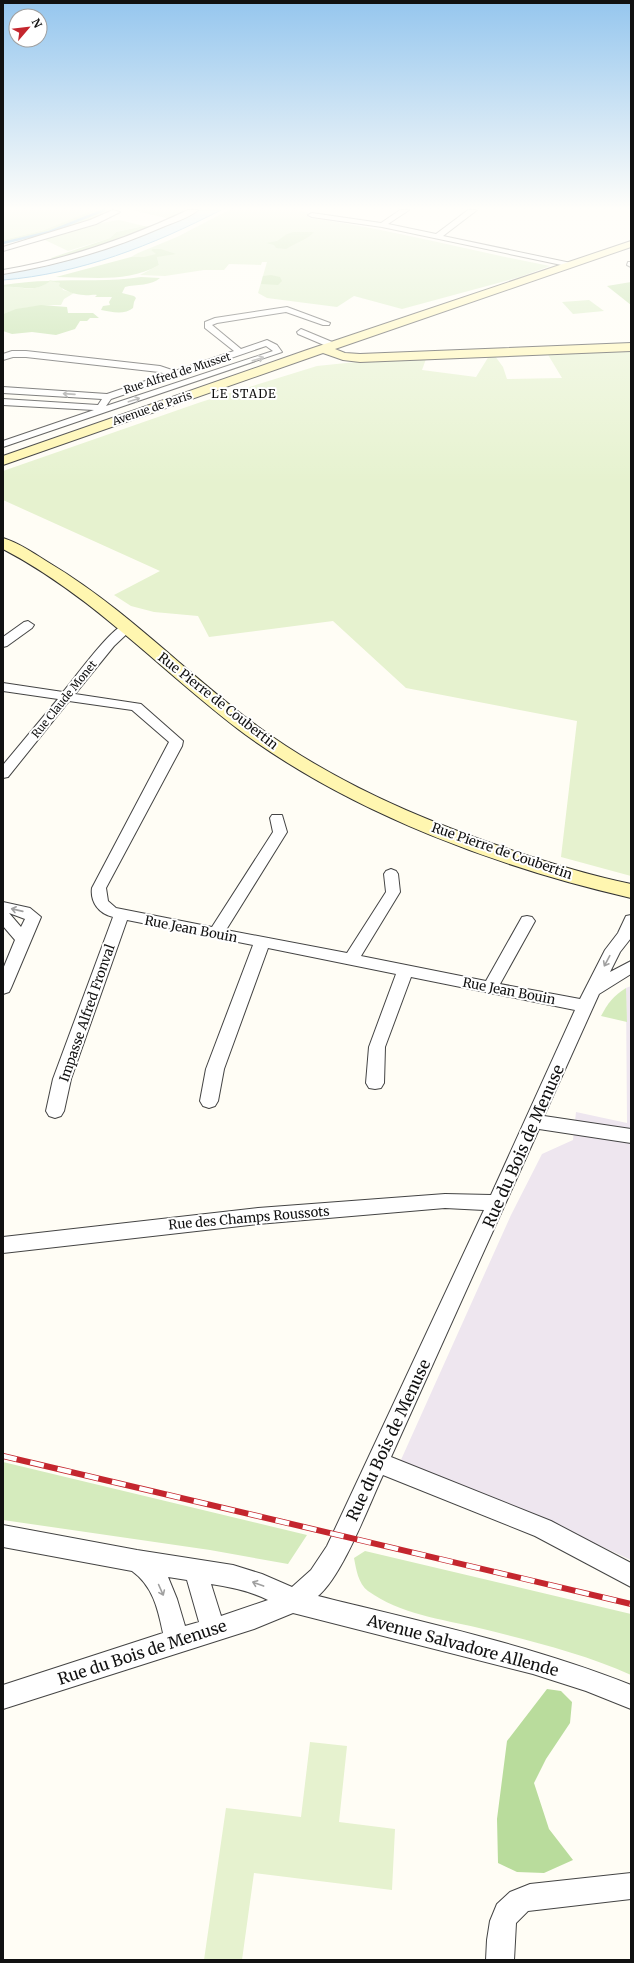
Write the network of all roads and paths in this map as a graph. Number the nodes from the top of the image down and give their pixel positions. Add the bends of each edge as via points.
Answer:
1 (464, 302) edge
2 (326, 323) dead end
3 (297, 333) dead end
4 (631, 347) edge
5 (329, 348) junction
6 (240, 352) junction
7 (3, 357) edge
8 (174, 374) junction
9 (3, 390) edge
10 (108, 397) junction
11 (3, 402) edge
12 (99, 410) junction
13 (66, 438) junction
14 (3, 444) edge
15 (3, 456) edge
16 (3, 461) edge
17 (3, 543) edge
18 (28, 624) dead end
19 (127, 627) junction
20 (3, 643) edge
21 (3, 687) edge
22 (66, 697) junction
23 (3, 755) edge
24 (17, 756) junction
25 (3, 774) edge
26 (277, 818) dead end
27 (391, 874) dead end
28 (629, 892) edge
29 (3, 907) edge
30 (121, 915) junction
31 (3, 916) edge
32 (631, 920) edge
33 (526, 921) dead end
34 (215, 934) junction
35 (625, 935) junction
36 (24, 940) junction
37 (262, 943) junction
38 (631, 951) edge
39 (351, 960) junction
40 (631, 966) edge
41 (405, 971) junction
42 (490, 987) junction
43 (3, 988) edge
44 (589, 998) junction
45 (375, 1083) dead end
46 (209, 1101) dead end
47 (55, 1111) dead end
48 (533, 1121) junction
49 (631, 1136) edge
50 (496, 1203) junction
51 (3, 1245) edge
52 (378, 1461) junction
53 (3, 1536) edge
54 (137, 1561) junction
55 (195, 1570) junction
56 (631, 1576) edge
57 (293, 1601) junction
58 (213, 1629) junction
59 (176, 1641) junction
60 (3, 1697) edge
61 (631, 1697) edge
62 (631, 1886) edge
63 (500, 1960) edge

1 - 5 main road, Avenue de Paris
2 - 6 street via 287,309 208,324
3 - 5 street
4 - 5 main road via 360,358 343,356
5 - 13 main road, Avenue de Paris
6 - 8 street, Rue Alfred de Musset
12 -> 6 street, Rue Alfred de Musset via 278,352 266,343
7 - 8 street via 26,354 160,369
8 - 10 street, Rue Alfred de Musset
10 -> 9 street
10 - 12 street, Rue Alfred de Musset
11 - 12 street
12 - 14 street, Rue Alfred de Musset
13 - 15 main road
13 - 16 main road, Avenue de Paris
17 - 19 main road, Rue Pierre de Coubertin via 46,566
18 - 20 street
19 - 22 street, Rue Claude Monet
19 - 28 main road, Rue Pierre de Coubertin via 246,726 278,749 327,778 397,813 473,844
21 - 22 street
22 - 24 street, Rue Claude Monet
22 - 30 street, Rue Jean Bouin via 136,707 176,741 99,888 98,895 105,907
23 - 24 street
24 - 25 street, Rue Claude Monet
26 - 34 street via 280,832
27 - 39 street via 393,892
36 -> 29 street via 33,917 25,912
30 - 34 street, Rue Jean Bouin
30 - 47 street, Impasse Alfred Fronval via 62,1079
31 - 36 street
32 - 35 street, Rue du Bois de Menuse
33 - 42 street
34 - 37 street, Rue Jean Bouin
35 - 38 street
35 -> 44 street, Rue du Bois de Menuse via 613,950
36 - 43 street
37 - 39 street, Rue Jean Bouin
37 - 46 street via 215,1069
39 - 41 street, Rue Jean Bouin
40 - 44 street
41 - 42 street, Rue Jean Bouin
41 - 45 street via 377,1047
42 - 44 street, Rue Jean Bouin
44 - 48 street, Rue du Bois de Menuse
48 - 49 street
48 - 50 street, Rue du Bois de Menuse
50 - 51 street, Rue des Champs Roussots via 445,1201 258,1216
50 - 52 street, Rue du Bois de Menuse
52 - 56 street via 510,1514
52 - 57 street, Rue du Bois de Menuse via 328,1566 313,1584
53 - 54 street, Avenue Salvadore Allende
54 - 55 street, Avenue Salvadore Allende
54 -> 59 street via 153,1574 162,1589 170,1611
57 -> 55 street, Avenue Salvadore Allende via 233,1576
55 - 58 street
57 - 58 street, Rue du Bois de Menuse via 266,1614
57 - 61 street, Avenue Salvadore Allende via 533,1662 586,1678
58 - 59 street, Rue du Bois de Menuse
59 - 60 street, Rue du Bois de Menuse
62 - 63 street via 518,1900 504,1919 500,1934

